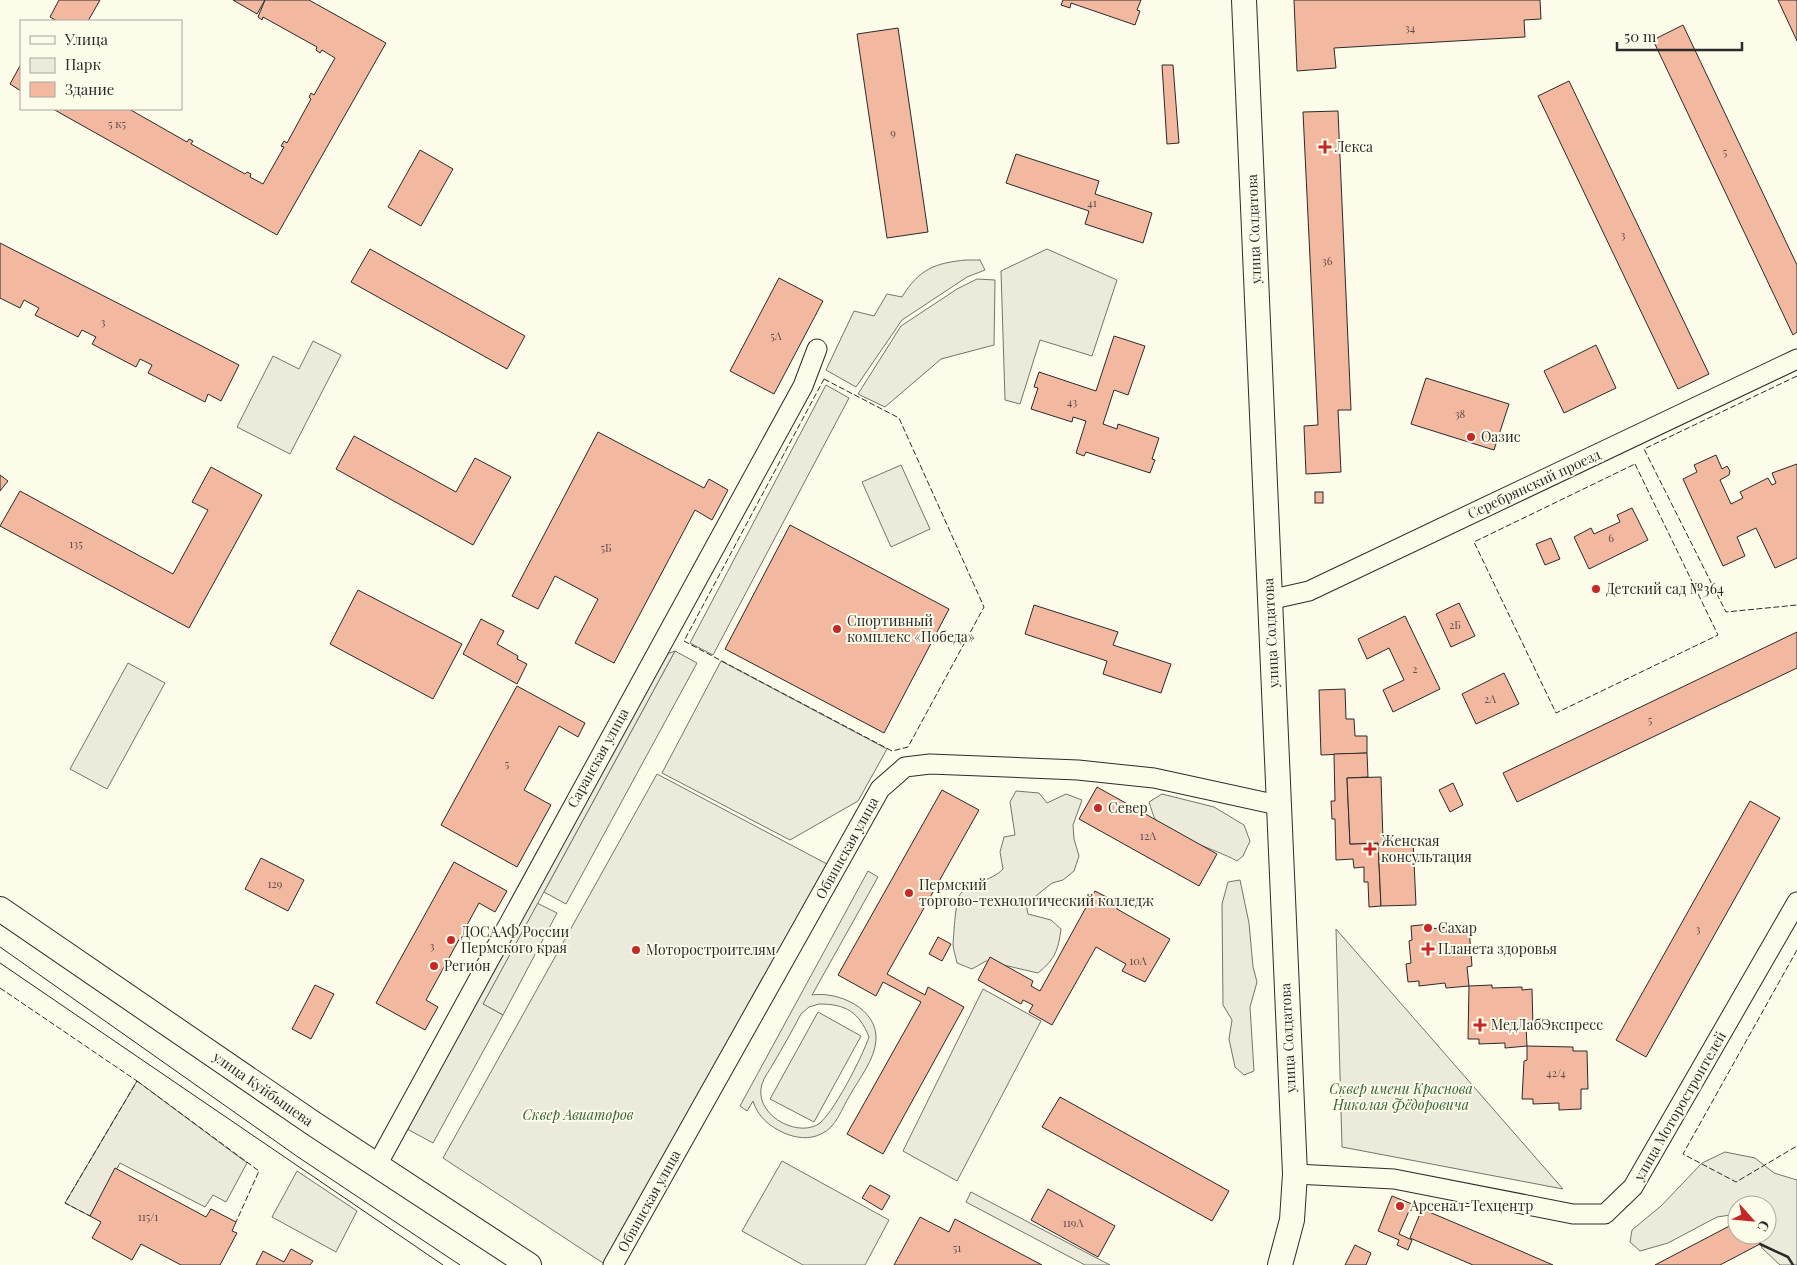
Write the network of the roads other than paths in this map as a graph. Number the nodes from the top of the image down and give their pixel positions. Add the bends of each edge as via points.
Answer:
1 (1244, 0) edge
2 (817, 349) dead end
3 (1797, 359) edge
4 (1269, 600) junction
5 (1278, 805) junction
6 (1797, 902) edge
7 (0, 909) edge
8 (377, 1165) junction
9 (1295, 1174) junction
10 (528, 1265) edge
11 (613, 1265) edge
12 (1280, 1265) edge

1 - 4 main road, улица Солдатова
2 - 8 street, Саранская улица via 803,386
3 - 4 street, Серебрянский проезд via 1309,591
4 - 5 main road, улица Солдатова
5 - 9 main road, улица Солдатова
5 - 11 street, Обвинская улица via 1154,778 1078,770 930,764 905,767 880,789
6 - 9 street, улица Моторостроителей via 1634,1187 1604,1214 1565,1213 1394,1179
7 - 8 main road, улица Куйбышева
8 - 10 main road, улица Куйбышева
9 - 12 main road, улица Солдатова via 1292,1220

